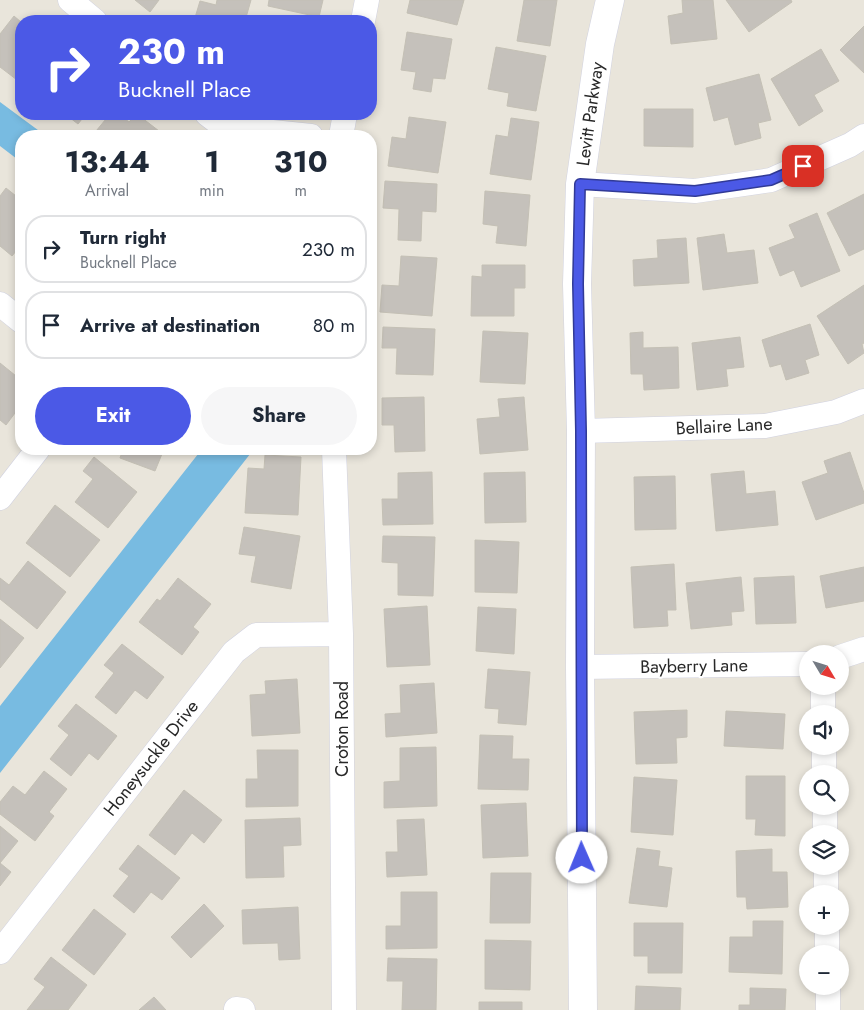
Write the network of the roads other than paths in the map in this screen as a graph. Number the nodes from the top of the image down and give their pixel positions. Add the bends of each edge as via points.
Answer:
1 (70, 0) edge
2 (366, 0) edge
3 (610, 0) edge
4 (88, 15) edge
5 (363, 15) edge
6 (215, 120) edge
7 (253, 130) edge
8 (864, 136) edge
9 (580, 184) junction
10 (0, 304) edge
11 (15, 316) edge
12 (864, 401) edge
13 (581, 431) junction
14 (33, 455) edge
15 (334, 455) edge
16 (0, 498) edge
17 (341, 634) junction
18 (864, 649) edge
19 (849, 654) edge
20 (799, 664) edge
21 (580, 667) junction
22 (0, 952) edge
23 (828, 995) edge
24 (344, 1010) edge
25 (583, 1010) edge
26 (828, 1010) edge

1 - 4 street
2 - 5 street
3 - 9 street, Levitt Parkway via 600,44
6 - 7 street via 224,127
8 - 9 street via 771,180 695,191
9 - 13 street, Levitt Parkway
10 - 11 street
12 - 13 street, Bellaire Lane via 836,412 765,426
13 - 21 street, Levitt Parkway
14 - 16 street
15 - 17 street, Croton Road
17 - 22 street, Honeysuckle Drive via 256,635 234,652
17 - 24 street, Croton Road
18 - 19 street
20 - 21 street, Bayberry Lane
21 - 25 street, Levitt Parkway
23 - 26 street

